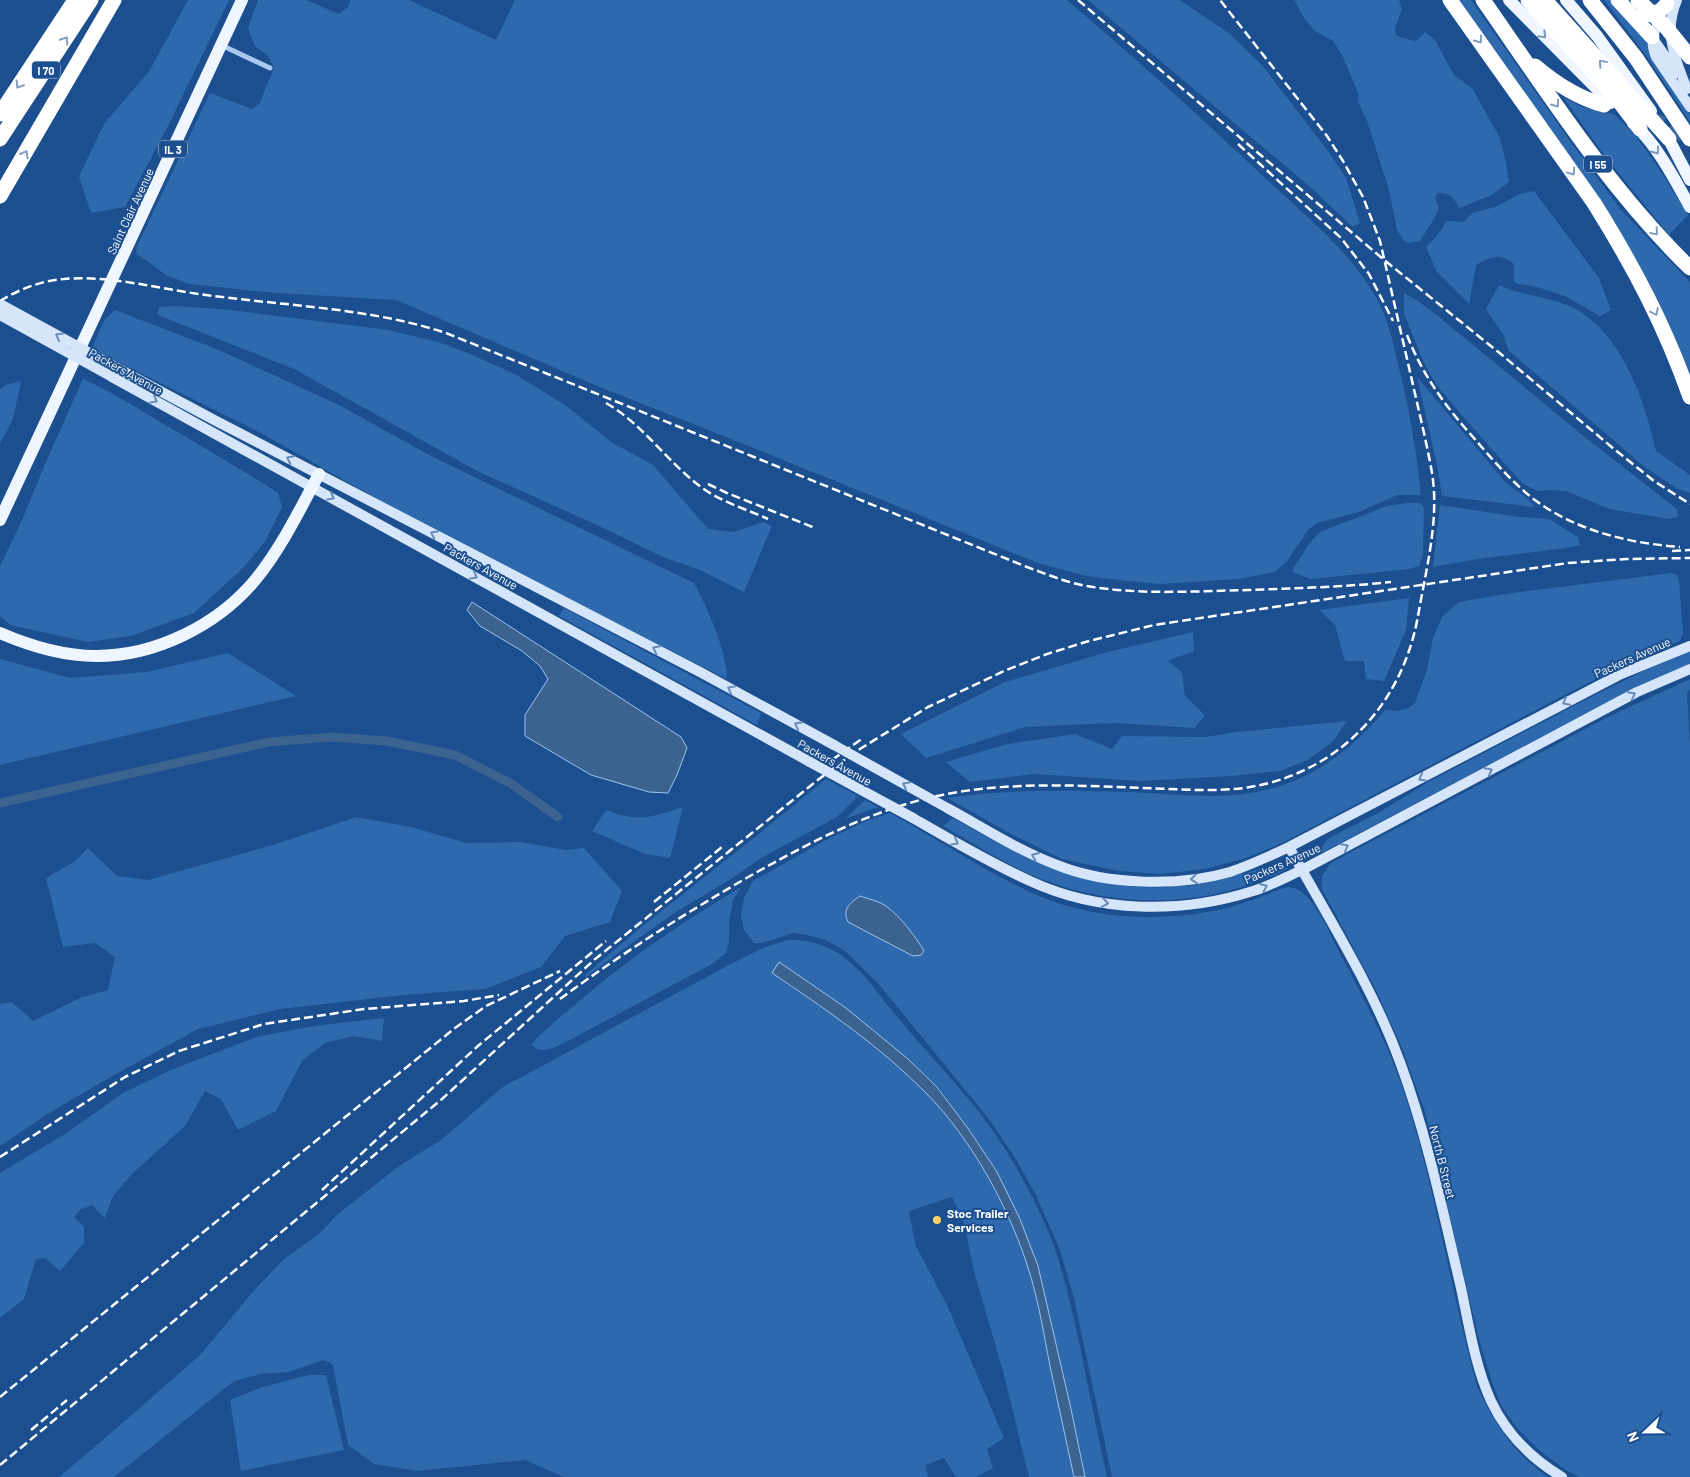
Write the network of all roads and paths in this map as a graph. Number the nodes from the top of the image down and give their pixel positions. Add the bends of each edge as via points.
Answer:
1 (75, 0) edge
2 (91, 0) edge
3 (114, 0) edge
4 (242, 0) edge
5 (1450, 0) edge
6 (1483, 0) edge
7 (1509, 0) edge
8 (1528, 0) edge
9 (1545, 0) edge
10 (1566, 0) edge
11 (1590, 0) edge
12 (1671, 1) edge
13 (1628, 3) edge
14 (1652, 37) junction
15 (221, 45) junction
16 (1518, 50) junction
17 (1690, 56) edge
18 (270, 68) dead end
19 (1689, 91) edge
20 (1604, 105) dead end
21 (1690, 107) edge
22 (0, 114) edge
23 (1640, 130) junction
24 (1690, 138) edge
25 (0, 139) edge
26 (1669, 139) junction
27 (1690, 180) edge
28 (0, 196) edge
29 (1690, 207) edge
30 (1690, 268) edge
31 (0, 304) edge
32 (0, 315) edge
33 (114, 372) junction
34 (1690, 398) edge
35 (319, 474) junction
36 (312, 487) junction
37 (0, 520) edge
38 (0, 633) edge
39 (1690, 646) edge
40 (1690, 669) edge
41 (1290, 847) junction
42 (1302, 870) junction
43 (1562, 1477) edge

1 -> 22 highway, I 70
25 -> 2 highway, I 70
28 -> 3 highway
4 - 15 main road, Saint Clair Avenue / IL 3
5 -> 34 highway via 1616,238 1666,333
6 - 16 highway, I 55
7 -> 23 main road
8 - 23 highway via 1618,100
26 -> 9 highway
10 - 26 main road via 1623,70
11 - 24 highway via 1636,58
12 - 13 highway via 1660,11 1646,16 1640,16
12 - 14 main road
12 - 19 main road via 1670,37
13 - 14 highway
13 - 17 highway, bridge via 1665,26
14 - 19 main road
14 - 21 main road via 1656,57
15 - 18 street
15 - 37 main road, Saint Clair Avenue / IL 3
16 - 20 highway via 1571,93
16 -> 30 highway, I 55 via 1612,182
23 -> 29 main road
26 - 27 main road
33 -> 31 main road, Packers Avenue, bridge
32 - 33 main road, Packers Avenue, bridge
35 -> 33 main road, Packers Avenue
33 -> 36 main road, Packers Avenue
35 - 36 main road
41 -> 35 main road, Packers Avenue, bridge via 1248,866 1200,878 1158,882 1095,876 1058,866 1025,851 700,672
36 - 38 main road via 275,553 256,579 236,600 195,629 146,649 95,656 46,649
36 -> 42 main road, Packers Avenue, bridge via 1031,882 1086,900 1160,907 1210,902 1255,891
39 -> 41 main road, Packers Avenue via 1621,674
42 -> 40 main road, Packers Avenue via 1637,692
41 - 42 main road, North B Street
42 - 43 main road, North B Street via 1369,992 1407,1081 1428,1152 1478,1365 1492,1402 1523,1447

